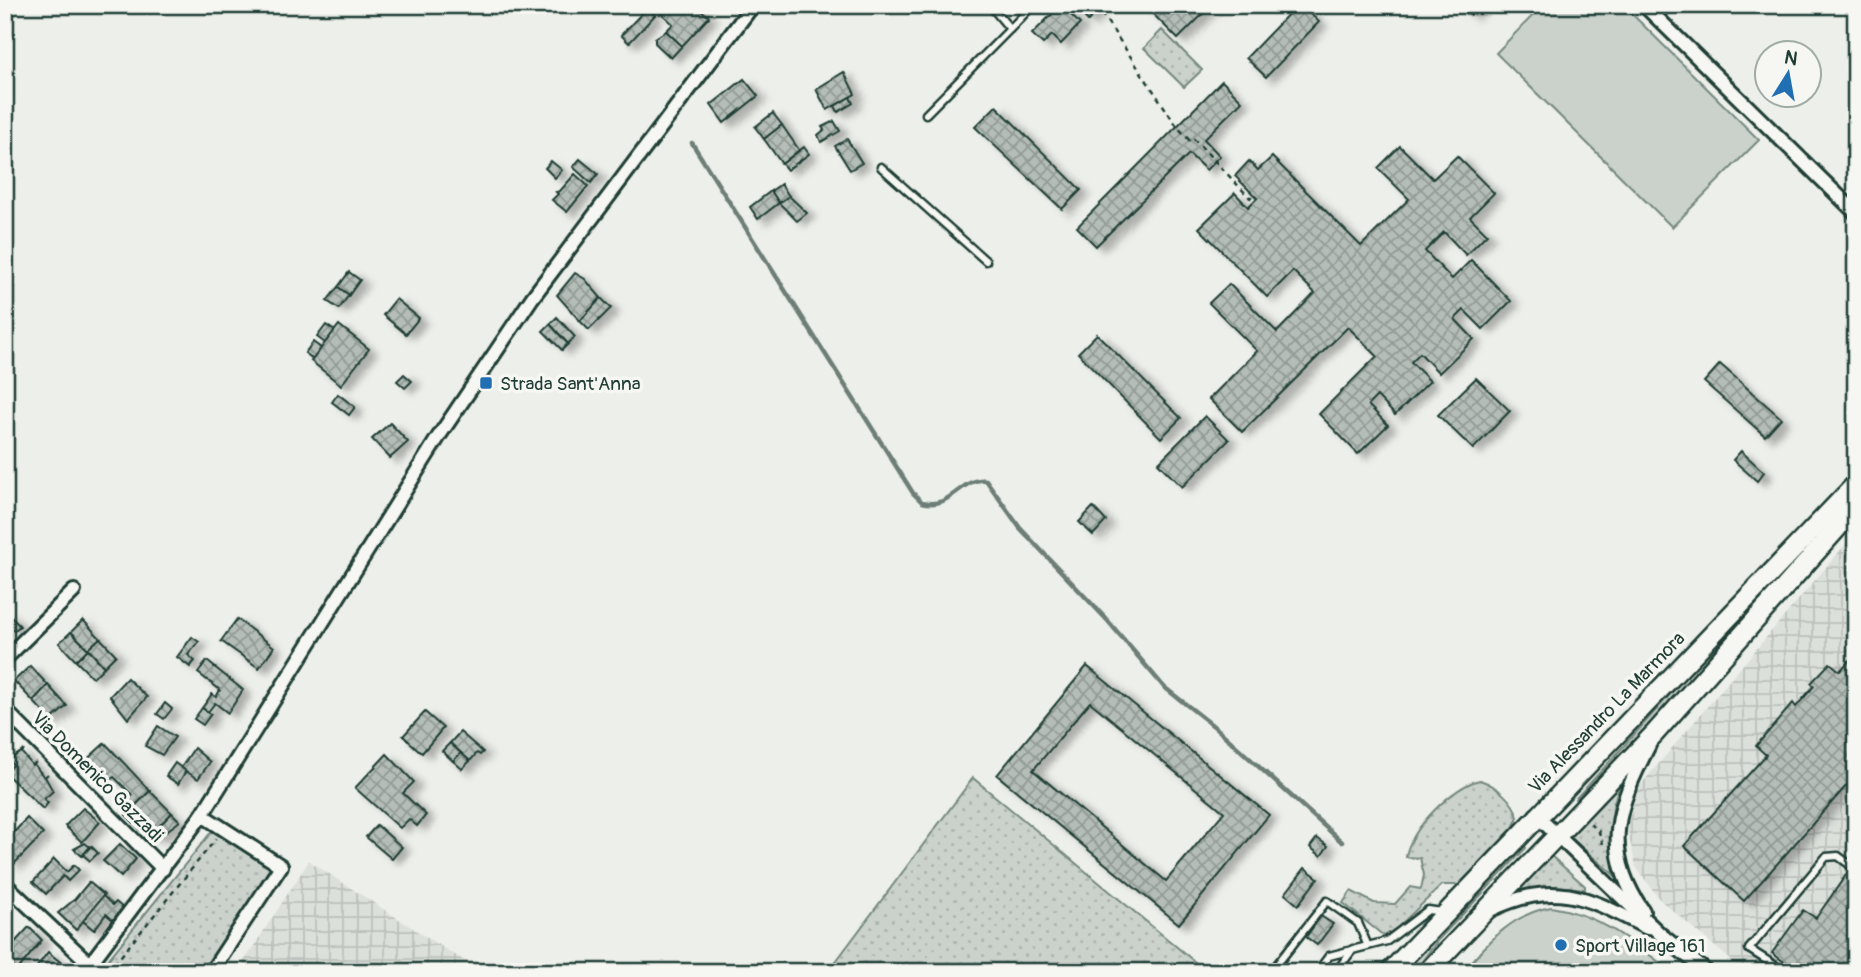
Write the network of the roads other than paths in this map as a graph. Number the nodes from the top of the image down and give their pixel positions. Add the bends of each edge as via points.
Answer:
1 (753, 5) edge
2 (990, 5) edge
3 (1033, 5) edge
4 (1644, 5) edge
5 (1010, 29) junction
6 (926, 114) dead end
7 (881, 167) dead end
8 (1856, 213) edge
9 (986, 261) dead end
10 (1856, 484) edge
11 (1856, 507) edge
12 (74, 591) dead end
13 (5, 659) edge
14 (5, 710) edge
15 (1655, 733) junction
16 (202, 815) junction
17 (1536, 816) junction
18 (1557, 835) junction
19 (163, 869) junction
20 (1856, 869) edge
21 (5, 884) edge
22 (1444, 912) junction
23 (1484, 914) junction
24 (1660, 934) junction
25 (1367, 944) junction
26 (1354, 948) junction
27 (87, 968) edge
28 (211, 972) edge
29 (1271, 972) edge
30 (1317, 972) edge
31 (1336, 972) edge
32 (1390, 972) edge
33 (1427, 972) edge
34 (1707, 972) edge
35 (1785, 972) edge

1 - 16 street via 532,298 439,436
2 - 5 lane
3 - 5 lane
4 - 8 street
5 - 6 lane
7 - 9 lane
10 - 17 main road, Via Alessandro La Marmora
11 - 15 main road
12 - 13 street
14 - 19 street, Via Domenico Gazzadi
15 - 18 main road
15 - 24 street via 1620,806 1616,837 1632,895
16 - 19 street
16 - 28 street via 281,866
17 - 18 street
17 - 22 main road, Via Alessandro La Marmora
18 - 23 main road
18 - 24 street
19 - 27 street
20 - 35 lane via 1838,856 1826,856 1749,949
21 - 27 street
22 - 25 lane via 1428,910 1387,941
22 - 32 main road, Via Alessandro La Marmora
23 - 24 street via 1531,895 1567,893
23 - 33 main road
24 - 34 street
25 - 26 lane
25 - 29 lane via 1358,923 1327,901
26 - 30 lane via 1329,956
26 - 31 lane

